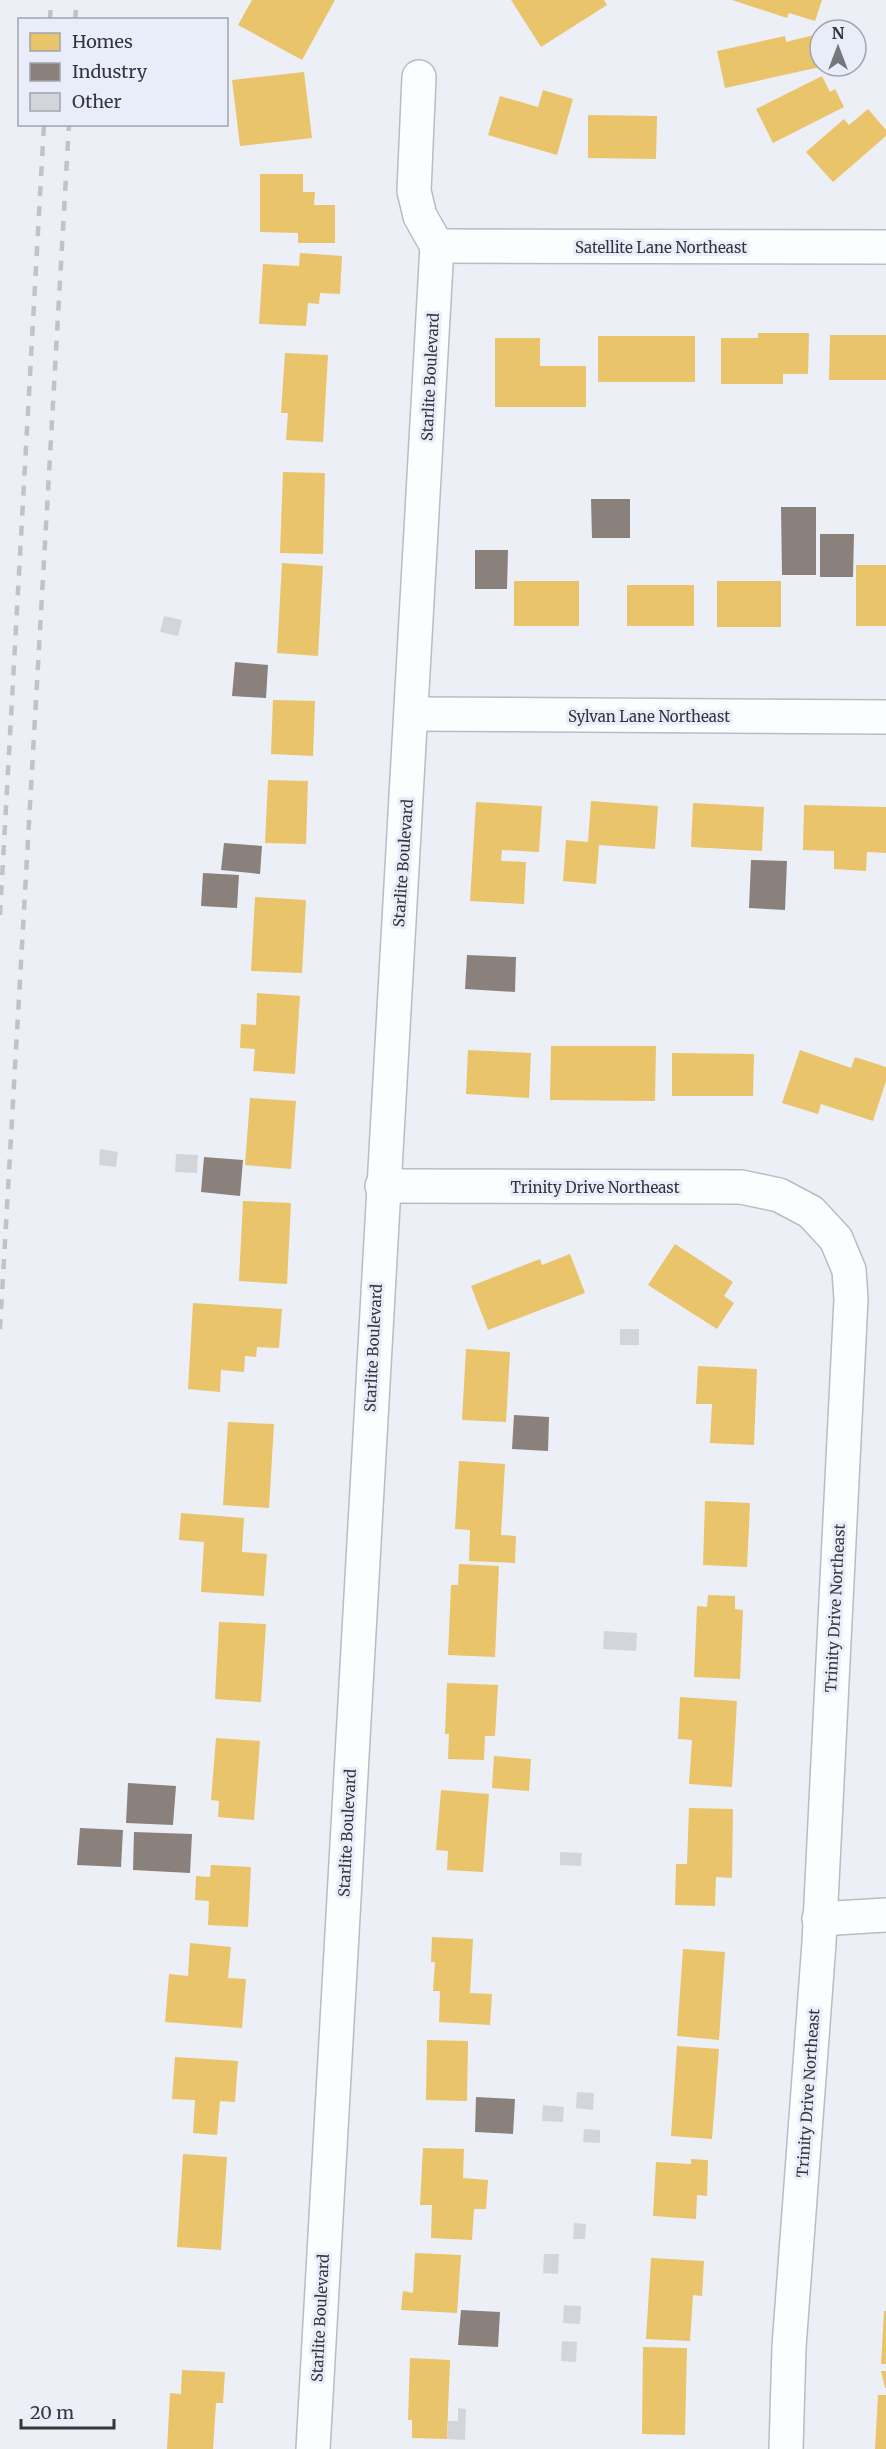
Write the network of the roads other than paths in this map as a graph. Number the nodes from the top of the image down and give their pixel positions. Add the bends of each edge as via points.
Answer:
1 (419, 77) dead end
2 (437, 246) junction
3 (886, 247) edge
4 (412, 714) junction
5 (886, 717) edge
6 (382, 1186) junction
7 (886, 1915) edge
8 (819, 1919) junction
9 (313, 2449) edge
10 (786, 2449) edge

1 - 2 street via 414,191 420,216
2 - 3 street, Satellite Lane Northeast
2 - 4 street, Starlite Boulevard
4 - 5 street, Sylvan Lane Northeast
4 - 6 street, Starlite Boulevard
6 - 8 street, Trinity Drive Northeast via 741,1187 779,1195 811,1212 836,1239 849,1270 851,1299
6 - 9 street, Starlite Boulevard
7 - 8 street
8 - 10 street, Trinity Drive Northeast via 789,2347

